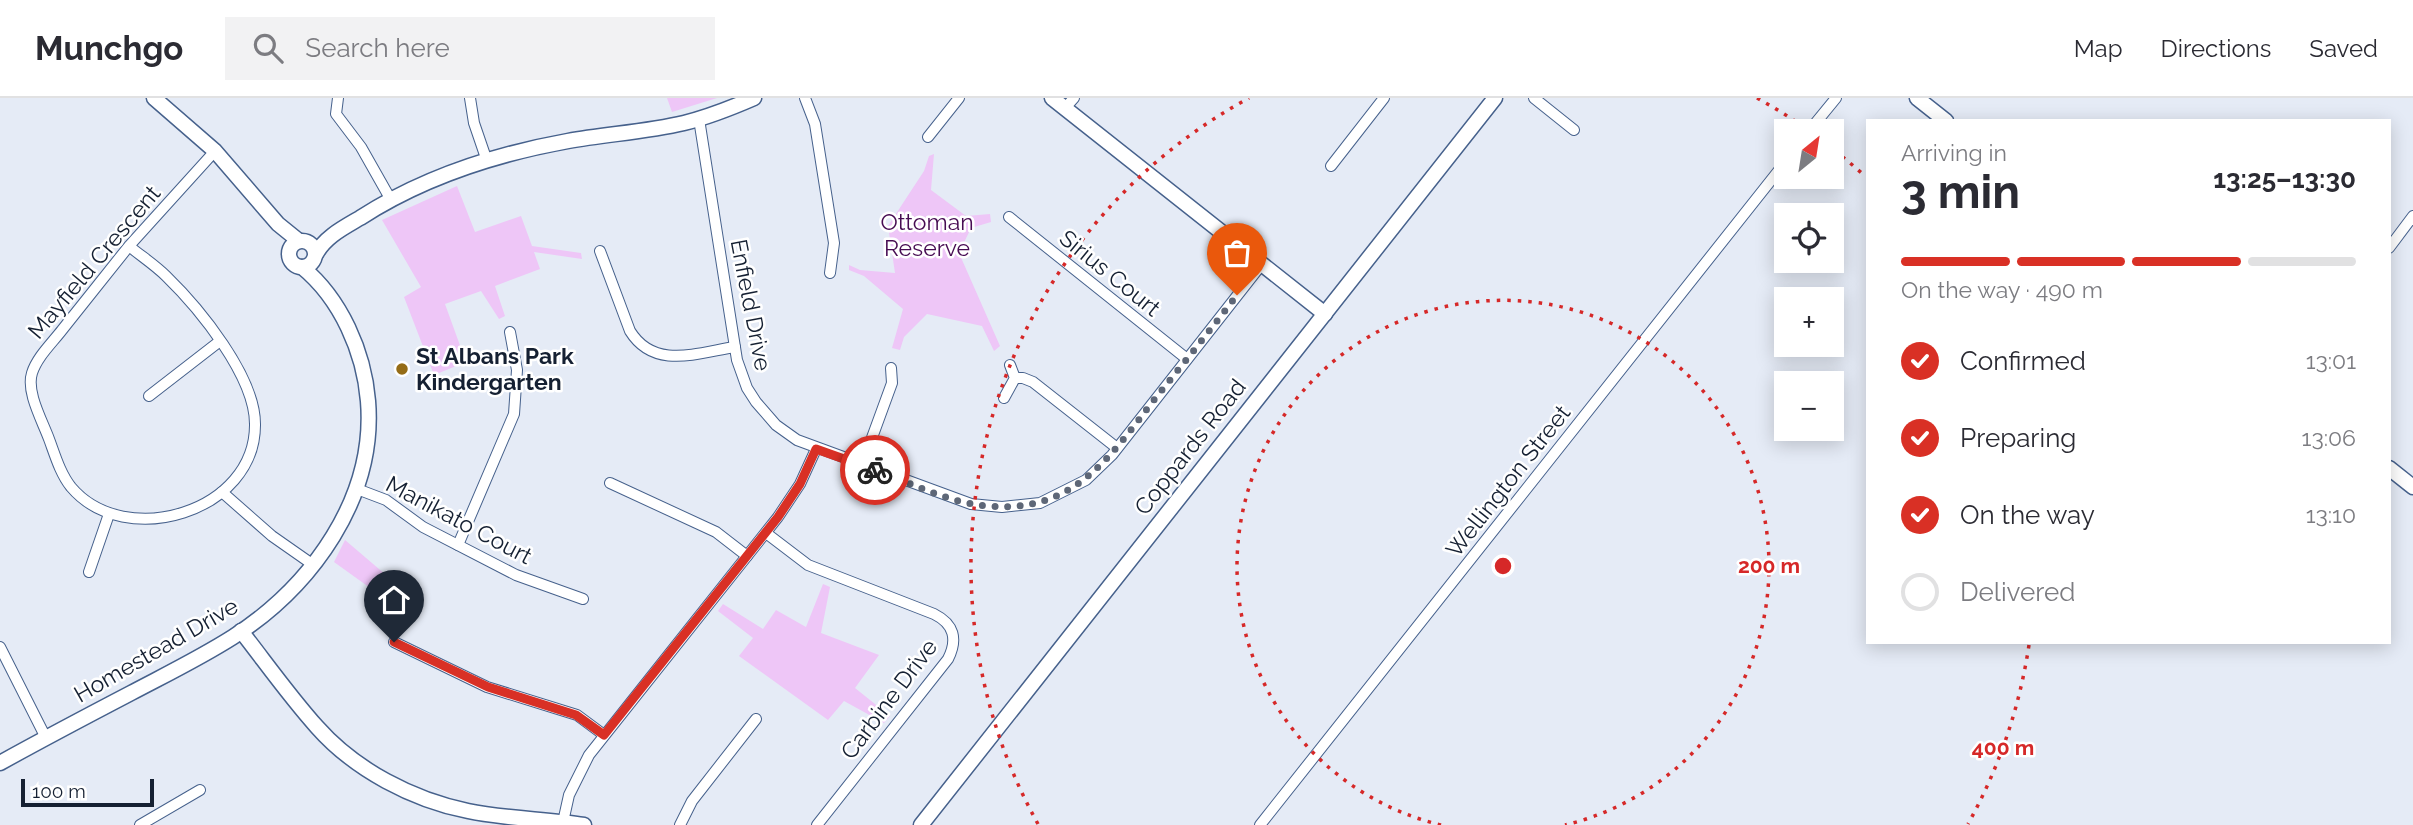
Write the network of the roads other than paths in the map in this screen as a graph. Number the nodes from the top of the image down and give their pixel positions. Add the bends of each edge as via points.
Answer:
1 (154, 98) edge
2 (338, 98) edge
3 (470, 98) edge
4 (754, 98) edge
5 (805, 98) edge
6 (959, 98) edge
7 (1052, 98) edge
8 (1384, 98) edge
9 (1495, 98) edge
10 (1534, 98) edge
11 (1836, 98) edge
12 (1917, 98) edge
13 (1070, 103) edge
14 (699, 119) junction
15 (1819, 119) edge
16 (1943, 119) edge
17 (1574, 130) dead end
18 (928, 137) dead end
19 (215, 151) junction
20 (487, 161) junction
21 (1331, 166) dead end
22 (1774, 176) edge
23 (390, 200) junction
24 (2413, 216) edge
25 (1009, 217) dead end
26 (335, 234) junction
27 (299, 244) junction
28 (2391, 245) edge
29 (129, 246) junction
30 (600, 251) dead end
31 (311, 260) junction
32 (1262, 264) junction
33 (830, 273) dead end
34 (1325, 314) junction
35 (510, 332) dead end
36 (220, 341) junction
37 (736, 347) junction
38 (1186, 359) junction
39 (1010, 365) dead end
40 (891, 368) dead end
41 (1015, 378) junction
42 (149, 396) dead end
43 (1004, 398) dead end
44 (1117, 448) junction
45 (816, 449) junction
46 (862, 465) junction
47 (2391, 470) edge
48 (610, 483) dead end
49 (2413, 487) edge
50 (357, 489) junction
51 (222, 492) junction
52 (109, 514) junction
53 (766, 533) junction
54 (457, 545) junction
55 (747, 556) junction
56 (312, 564) junction
57 (89, 572) dead end
58 (583, 599) dead end
59 (241, 631) junction
60 (394, 642) dead end
61 (0, 647) edge
62 (756, 719) dead end
63 (604, 735) junction
64 (46, 738) junction
65 (0, 763) edge
66 (200, 790) dead end
67 (501, 820) edge
68 (563, 822) junction
69 (140, 825) edge
70 (584, 825) edge
71 (680, 825) edge
72 (817, 825) edge
73 (921, 825) edge
74 (1260, 825) edge

1 - 19 street
2 - 23 street via 336,114 361,147
3 - 20 street
4 - 14 street
5 - 33 street via 815,124 834,243
6 - 18 street
7 - 13 street
8 - 21 street
9 - 34 street, Coppards Road
10 - 17 street
11 - 15 street
12 - 16 street
13 - 32 street
14 - 20 street
14 - 37 street, Enfield Drive
19 - 27 street
19 - 29 street, Mayfield Crescent
20 - 23 street
22 - 74 street, Wellington Street
23 - 26 street
24 - 28 street
25 - 38 street, Sirius Court
26 - 27 street
26 - 31 street
27 - 31 street via 314,247
27 - 31 street via 292,262
29 - 36 street via 170,280
29 - 52 street, Mayfield Crescent via 41,356 31,380 64,477 89,503
30 - 37 street via 630,331 645,349 673,356
31 - 50 street, Homestead Drive via 356,347 367,390 369,429
32 - 34 street
32 - 38 street, Enfield Drive
34 - 73 street, Coppards Road
35 - 54 street via 517,370 514,414
36 - 42 street
36 - 51 street via 249,393 255,426 251,450
37 - 45 street, Enfield Drive via 747,388 761,409 787,434
38 - 44 street, Enfield Drive
39 - 41 street
40 - 46 street via 892,383
41 - 43 street
41 - 44 street via 1032,382
44 - 46 street, Enfield Drive via 1086,480 1055,497 1021,506 971,504
45 - 46 street, Enfield Drive
45 - 53 street via 790,500
47 - 49 street
48 - 55 street via 710,529
50 - 54 street, Manikato Court via 386,500
50 - 56 street, Homestead Drive via 342,522
51 - 52 street, Mayfield Crescent via 172,516 139,519
51 - 56 street
52 - 57 street
53 - 55 street
53 - 72 street, Carbine Drive via 808,565 943,618 954,640 948,659
54 - 58 street, Manikato Court via 516,575
55 - 63 street
56 - 59 street, Homestead Drive via 276,603
59 - 64 street, Homestead Drive
59 - 67 street via 318,729 366,768 419,797
60 - 63 street via 488,687 576,715
61 - 64 street
62 - 71 street via 692,801
63 - 68 street via 569,795
64 - 65 street, Homestead Drive
66 - 69 street
67 - 68 street
68 - 70 street

